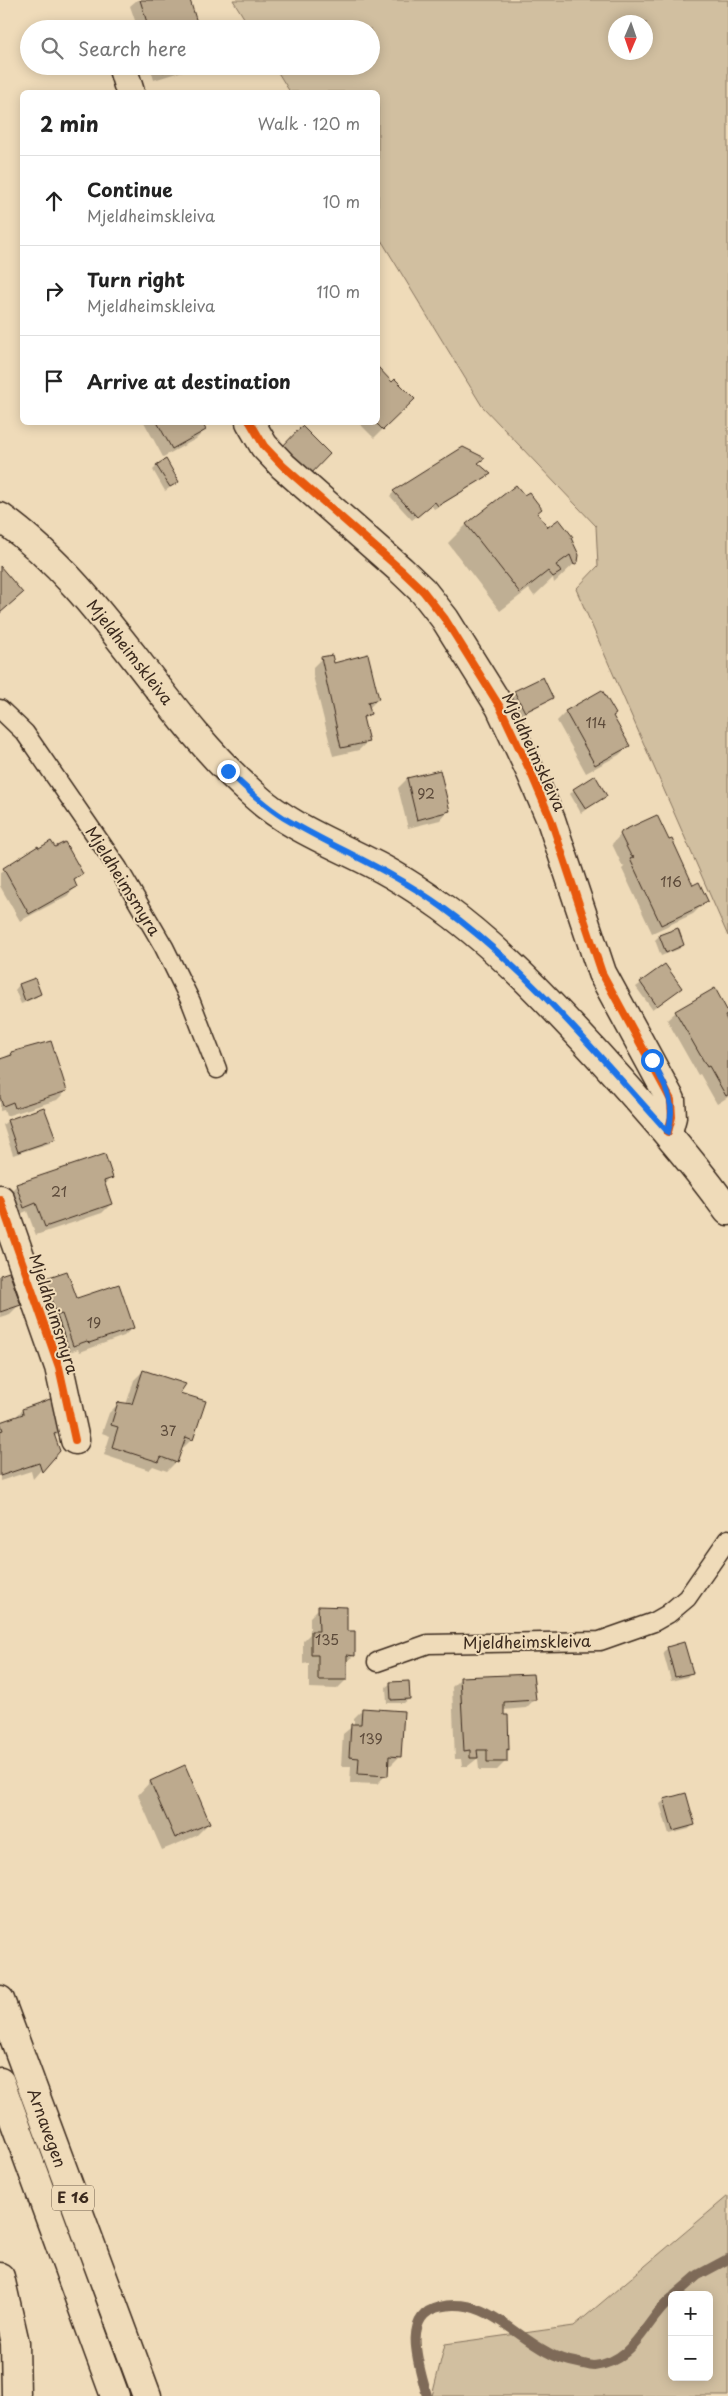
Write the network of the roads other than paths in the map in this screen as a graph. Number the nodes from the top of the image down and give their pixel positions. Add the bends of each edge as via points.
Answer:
1 (125, 75) edge
2 (129, 90) edge
3 (252, 425) edge
4 (0, 518) edge
5 (0, 709) edge
6 (217, 1069) dead end
7 (668, 1132) junction
8 (0, 1199) edge
9 (728, 1210) edge
10 (75, 1440) dead end
11 (728, 1538) edge
12 (377, 1662) dead end
13 (0, 2000) edge
14 (0, 2082) edge
15 (0, 2277) edge
16 (16, 2396) edge
17 (115, 2396) edge
18 (147, 2396) edge

1 - 2 main road
3 - 7 main road, Mjeldheimskleiva via 264,446 283,466 373,543 423,591 445,619 500,707 551,820 602,973 671,1100 672,1117
4 - 7 main road, Mjeldheimskleiva via 27,536 92,603 198,739 255,797 315,836 412,886 485,941 571,1026
5 - 6 lane, Mjeldheimsmyra via 25,733 118,868 164,947 191,1002
7 - 9 main road, Mjeldheimskleiva
8 - 10 main road, Mjeldheimsmyra via 59,1367
11 - 12 lane, Mjeldheimskleiva via 686,1598 654,1622 600,1640 428,1644
13 - 18 main road, Arnavegen / E 16
14 - 17 main road, Arnavegen / E 16
15 - 16 main road via 15,2343

